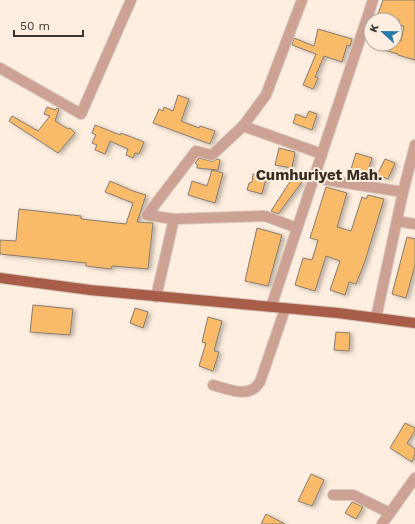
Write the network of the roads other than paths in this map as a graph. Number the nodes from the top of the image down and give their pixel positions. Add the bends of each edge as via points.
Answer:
1 (131, 0) edge
2 (302, 0) edge
3 (373, 0) edge
4 (0, 68) edge
5 (243, 126) junction
6 (415, 145) edge
7 (322, 154) junction
8 (314, 178) junction
9 (403, 192) junction
10 (174, 218) junction
11 (397, 221) junction
12 (415, 224) edge
13 (297, 228) junction
14 (0, 278) edge
15 (156, 297) junction
16 (271, 307) junction
17 (285, 309) junction
18 (376, 318) junction
19 (415, 323) edge
20 (213, 385) dead end
21 (415, 478) edge
22 (333, 495) dead end
23 (390, 513) junction
24 (382, 524) edge

1 - 4 street via 80,114
2 - 5 street via 266,95
3 - 7 street
5 - 7 street
5 - 10 street via 212,156 196,151 147,215
6 - 9 street
7 - 8 street
8 - 9 street
8 - 13 street
9 - 11 street
10 - 13 street via 265,216
10 - 15 street
11 - 12 street
11 - 18 street
13 - 16 street
14 - 15 main road
15 - 16 main road
16 - 17 main road
17 - 18 main road
17 - 20 street via 260,382 253,390 232,391
18 - 19 main road
21 - 23 street
22 - 23 street via 353,495
23 - 24 street

